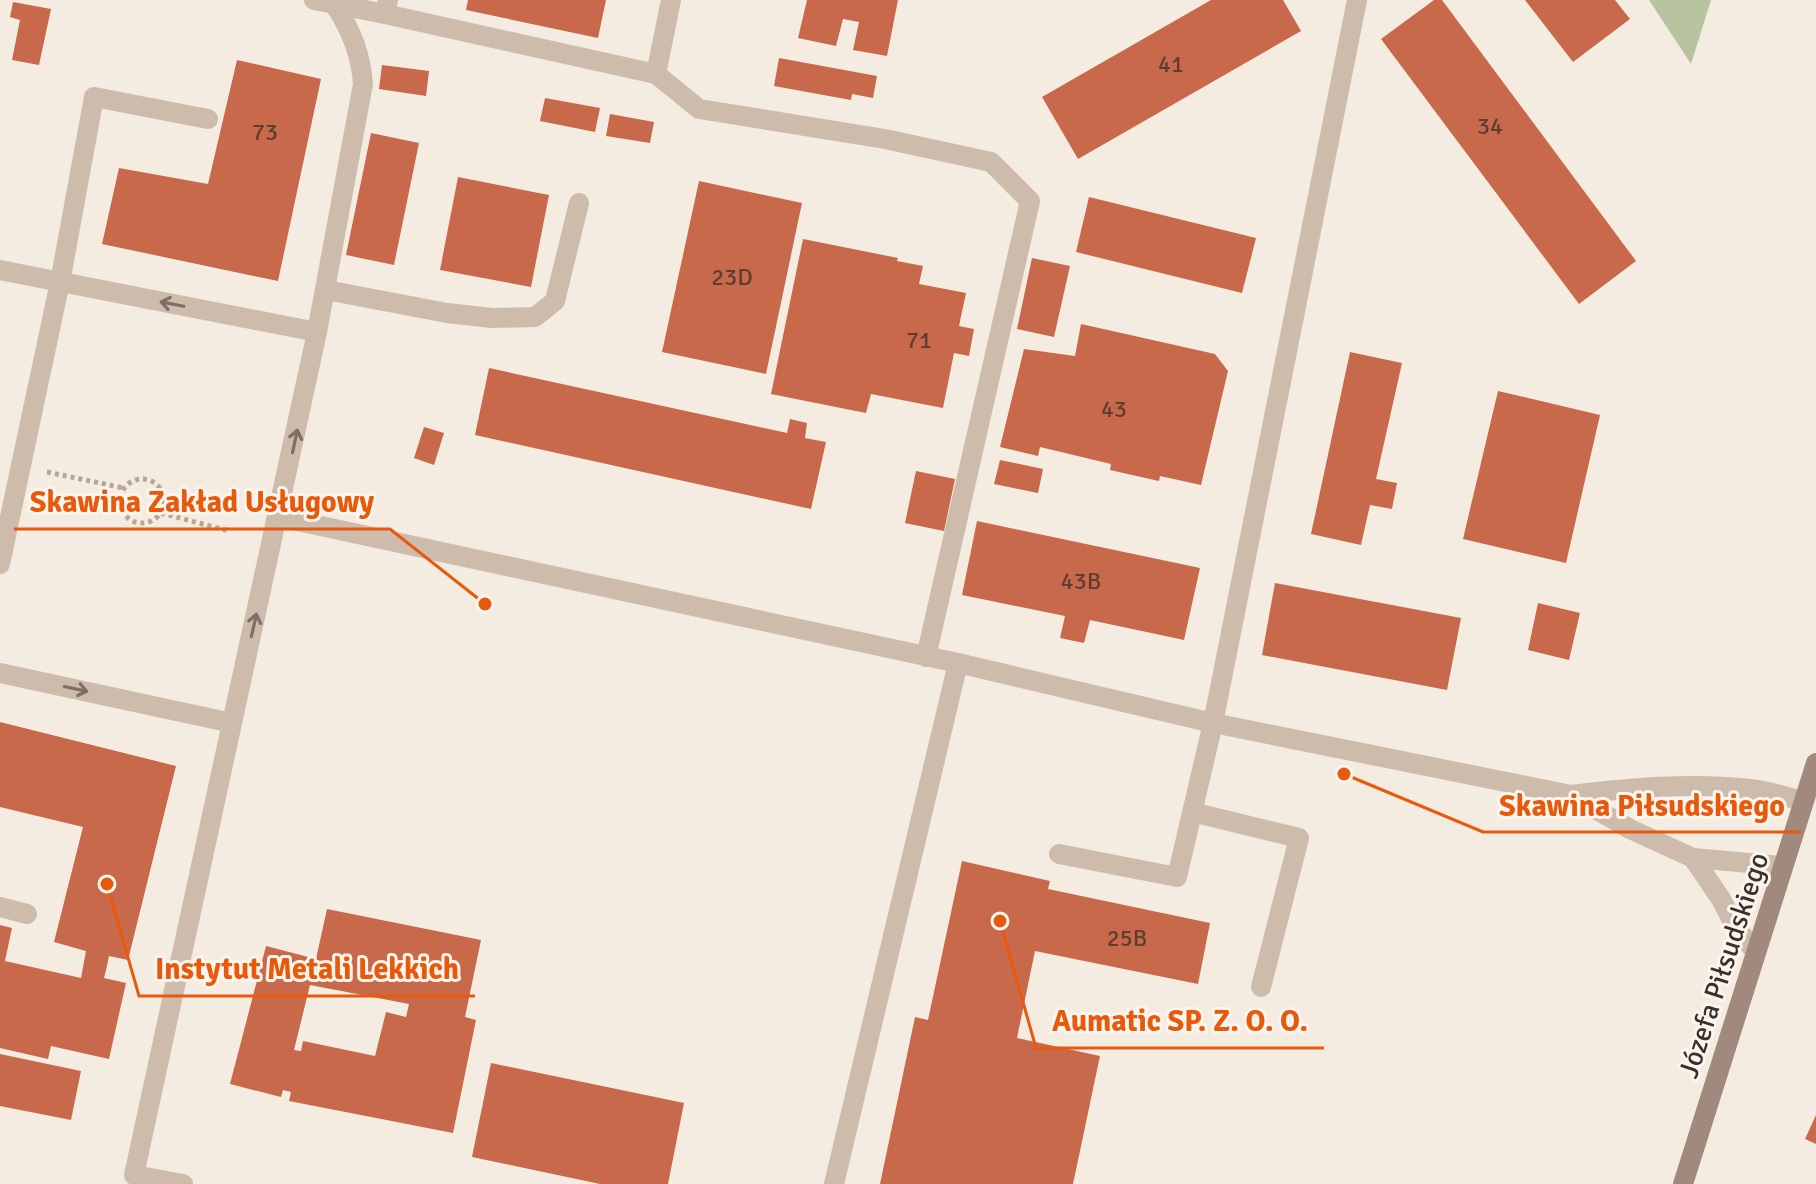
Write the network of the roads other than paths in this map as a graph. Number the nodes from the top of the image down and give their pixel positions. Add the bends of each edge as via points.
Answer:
1 (671, 0) edge
2 (1357, 0) edge
3 (324, 2) edge
4 (386, 7) edge
5 (656, 74) junction
6 (208, 119) dead end
7 (579, 203) dead end
8 (0, 270) edge
9 (60, 282) junction
10 (326, 290) junction
11 (317, 332) junction
12 (279, 517) junction
13 (0, 564) edge
14 (926, 657) junction
15 (958, 663) junction
16 (0, 673) edge
17 (232, 723) junction
18 (1213, 723) junction
19 (1816, 763) edge
20 (1571, 795) junction
21 (1804, 801) junction
22 (1192, 812) junction
23 (1059, 854) dead end
24 (1693, 858) junction
25 (1783, 866) junction
26 (0, 907) edge
27 (27, 914) dead end
28 (1756, 952) junction
29 (1261, 987) dead end
30 (130, 1180) edge
31 (183, 1184) edge
32 (834, 1184) edge
33 (1683, 1184) edge

1 - 5 street
2 - 18 street
3 - 4 street
3 - 10 street via 352,33 363,84
4 - 5 street
5 - 14 street via 699,109 991,162 1030,201
6 - 9 street via 94,97
7 - 10 street via 555,301 535,317 447,313
8 - 9 street
11 -> 9 street
9 - 13 street
10 - 11 street
12 -> 11 street
12 - 14 street
17 -> 12 street
14 - 15 street
15 - 18 street
15 - 32 street
16 -> 17 street
17 - 30 street
18 - 20 street
18 - 22 street
19 - 21 main road, Józefa Piłsudskiego
20 - 21 street via 1697,787 1751,789
20 - 24 street
21 - 25 main road, Józefa Piłsudskiego
22 - 23 street via 1177,877
22 - 29 street via 1299,838
24 - 25 street
24 - 28 street
25 - 28 main road, Józefa Piłsudskiego
26 - 27 street
28 - 33 main road, Józefa Piłsudskiego
30 - 31 street

